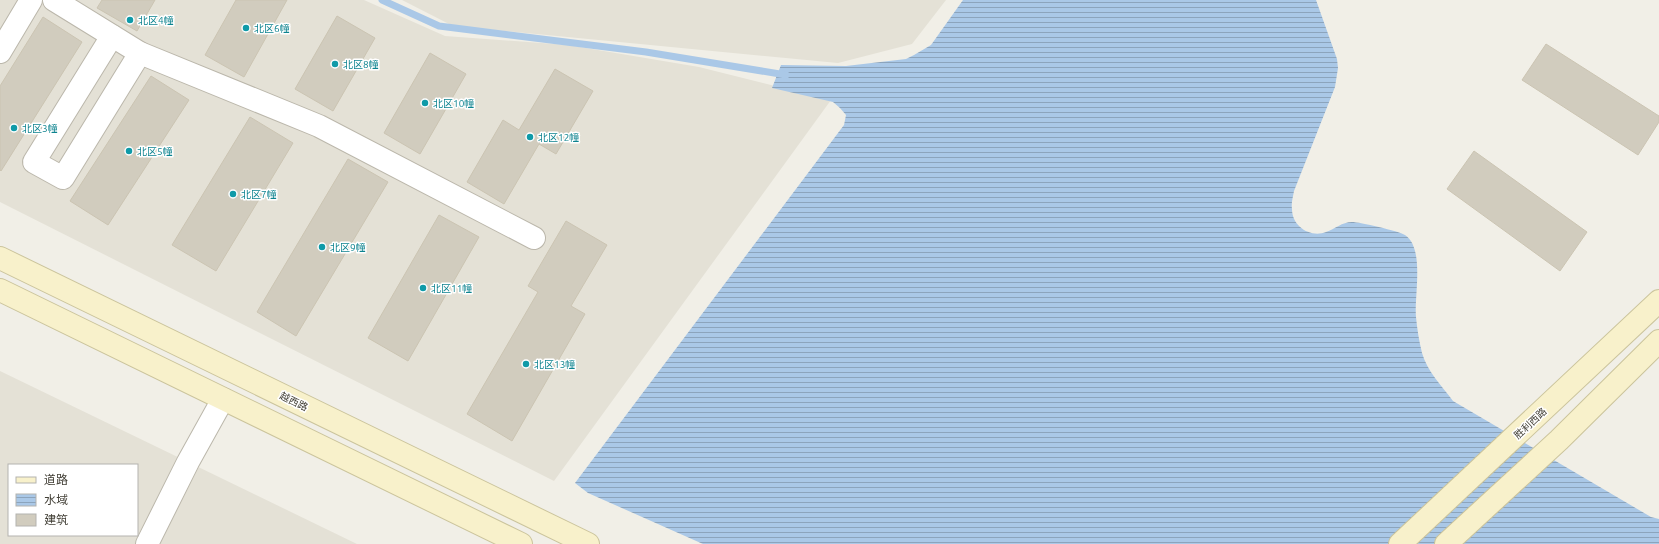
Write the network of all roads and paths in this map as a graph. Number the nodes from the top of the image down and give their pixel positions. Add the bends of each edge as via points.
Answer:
1 (31, 0) edge
2 (54, 0) edge
3 (112, 36) junction
4 (0, 52) edge
5 (140, 54) junction
6 (534, 238) dead end
7 (0, 258) edge
8 (0, 290) edge
9 (1659, 301) edge
10 (1659, 341) edge
11 (223, 399) junction
12 (147, 544) edge
13 (521, 544) edge
14 (588, 544) edge
15 (1400, 544) edge
16 (1446, 544) edge

1 - 4 street
2 - 3 street
3 - 5 street
3 - 5 street via 34,162 63,178
5 - 6 street via 319,126
7 - 14 main road, 越西路
8 - 11 main road
9 - 15 main road, 胜利西路
10 - 16 main road via 1560,440
11 - 12 street
11 - 13 main road

